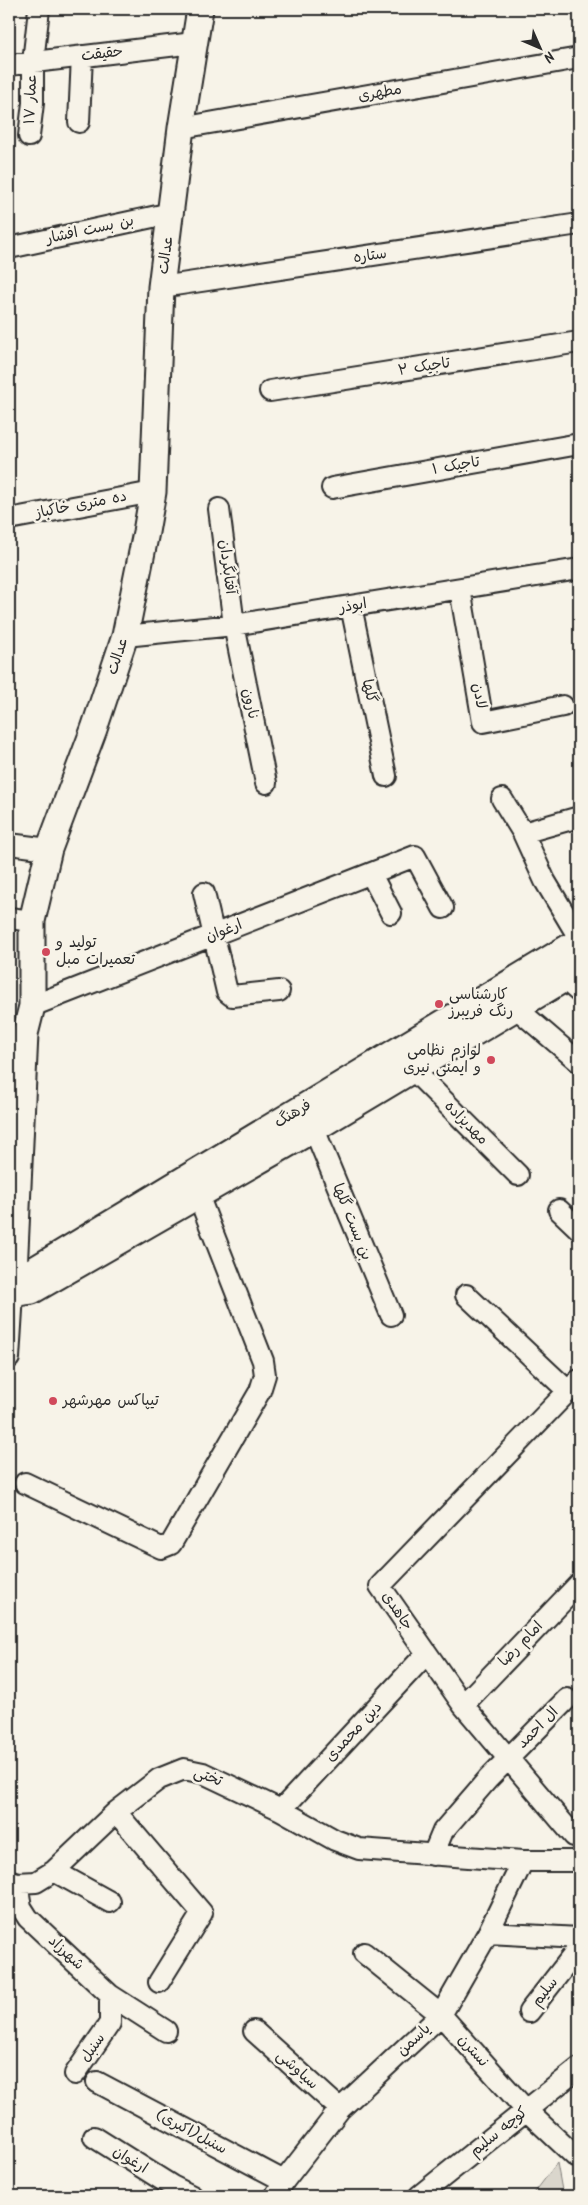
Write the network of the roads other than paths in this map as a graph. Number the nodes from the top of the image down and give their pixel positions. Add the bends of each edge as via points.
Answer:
1 (39, 9) edge
2 (200, 9) edge
3 (194, 43) junction
4 (82, 56) junction
5 (579, 58) edge
6 (33, 62) junction
7 (9, 65) edge
8 (79, 122) dead end
9 (181, 128) junction
10 (29, 136) dead end
11 (172, 213) junction
12 (579, 224) edge
13 (9, 248) edge
14 (161, 287) junction
15 (579, 342) edge
16 (270, 391) dead end
17 (579, 444) edge
18 (332, 488) dead end
19 (153, 492) junction
20 (219, 509) dead end
21 (9, 519) edge
22 (579, 569) edge
23 (460, 588) junction
24 (351, 606) junction
25 (234, 625) junction
26 (125, 636) junction
27 (563, 706) dead end
28 (386, 776) dead end
29 (266, 783) dead end
30 (502, 799) dead end
31 (579, 817) edge
32 (523, 833) junction
33 (9, 844) edge
34 (49, 849) junction
35 (371, 874) junction
36 (204, 893) dead end
37 (443, 908) dead end
38 (391, 913) dead end
39 (20, 920) edge
40 (214, 935) junction
41 (579, 940) edge
42 (574, 981) edge
43 (279, 991) dead end
44 (32, 1006) junction
45 (516, 1008) junction
46 (17, 1033) edge
47 (579, 1062) edge
48 (413, 1070) junction
49 (314, 1129) junction
50 (518, 1175) dead end
51 (198, 1195) junction
52 (560, 1210) dead end
53 (579, 1229) edge
54 (11, 1294) edge
55 (466, 1295) dead end
56 (391, 1315) dead end
57 (9, 1358) edge
58 (574, 1385) edge
59 (25, 1483) dead end
60 (579, 1584) edge
61 (426, 1654) junction
62 (566, 1699) dead end
63 (463, 1705) junction
64 (509, 1757) junction
65 (281, 1810) junction
66 (116, 1812) junction
67 (577, 1833) edge
68 (433, 1855) junction
69 (523, 1861) junction
70 (572, 1861) edge
71 (54, 1870) junction
72 (13, 1881) edge
73 (110, 1902) dead end
74 (488, 1933) junction
75 (579, 1938) edge
76 (579, 1948) edge
77 (364, 1953) dead end
78 (159, 1982) dead end
79 (110, 1994) junction
80 (529, 2012) dead end
81 (440, 2015) junction
82 (166, 2031) dead end
83 (254, 2031) dead end
84 (579, 2068) edge
85 (75, 2074) dead end
86 (97, 2082) dead end
87 (340, 2110) junction
88 (526, 2110) junction
89 (94, 2137) dead end
90 (578, 2157) edge
91 (280, 2189) edge
92 (192, 2196) edge
93 (419, 2196) edge

1 - 6 street, عمار ۱۷
2 - 3 street, عدالت
3 - 4 street, حقیقت
3 - 9 street, عدالت
4 - 6 street, حقیقت
4 - 8 street
5 - 9 street, مطهری
6 - 7 street, حقیقت
6 - 10 street, عمار ۱۷
9 - 11 street, عدالت
11 - 13 street, بن بست افشار
11 - 14 street, عدالت
12 - 14 street, ستاره
14 - 19 street, عدالت
15 - 16 street, تاجیک ۲
17 - 18 street, تاجیک ۱
19 - 21 street, ده متری خاکباز
19 - 26 street, عدالت
20 - 25 street, آفتابگردان
22 - 23 street, ابوذر
23 - 24 street, ابوذر
23 - 27 street, لادن via 483,722
24 - 25 street, ابوذر
24 - 28 street, گلها
25 - 26 street, ابوذر
25 - 29 street, نارون
26 - 34 street, عدالت
30 - 32 street
31 - 32 street
32 - 41 street via 545,881
33 - 34 street
34 - 39 street, عدالت
35 - 37 street, ارغوان via 415,856
35 - 38 street
35 - 40 street, ارغوان
36 - 40 street
39 - 44 street, عدالت
40 - 43 street via 225,985 232,996
40 - 44 street, ارغوان
41 - 54 street, فرهنگ via 27,1274
42 - 45 street, فرهنگ
44 - 46 street, عدالت
45 - 47 street
45 - 48 street, فرهنگ
46 - 54 street, عدالت
48 - 49 street, فرهنگ
48 - 50 street, مهدیزاده
49 - 51 street, فرهنگ
49 - 56 street, بن بست گلها
51 - 54 street, فرهنگ via 32,1291
51 - 59 street via 263,1361 265,1375 260,1391 171,1544 161,1548
52 - 53 street
54 - 57 street
55 - 58 street
58 - 61 street, جاهدی via 380,1586
60 - 63 street, امام رضا
61 - 63 street, جاهدی
61 - 65 street, دین محمدی
62 - 64 street, ال احمد
63 - 64 street, جاهدی
64 - 67 street, جاهدی
64 - 68 street via 443,1832
65 - 66 street, تختی via 203,1773 184,1769 159,1779
65 - 68 street, تختی via 335,1840 359,1849
66 - 71 street, تختی
66 - 78 street via 202,1913
67 - 70 street
68 - 69 street, تختی
69 - 70 street, تختی
69 - 74 street, یاسمن
71 - 72 street, تختی via 36,1882
71 - 73 street
72 - 79 street, شهرزاد via 20,1907 28,1918
74 - 75 street
74 - 81 street, یاسمن
76 - 80 street, سلیم
77 - 81 street, نسترن
79 - 82 street, شهرزاد
79 - 85 street, سنبل via 110,2023
81 - 87 street, یاسمن
81 - 88 street, نسترن
83 - 87 street, سیاوشی
84 - 88 street, کوچه سلیم
86 - 91 street, سنبل(اکبری)
87 - 91 street, یاسمن
88 - 90 street, نسترن
88 - 93 street, کوچه سلیم
89 - 92 street, ارغوان

